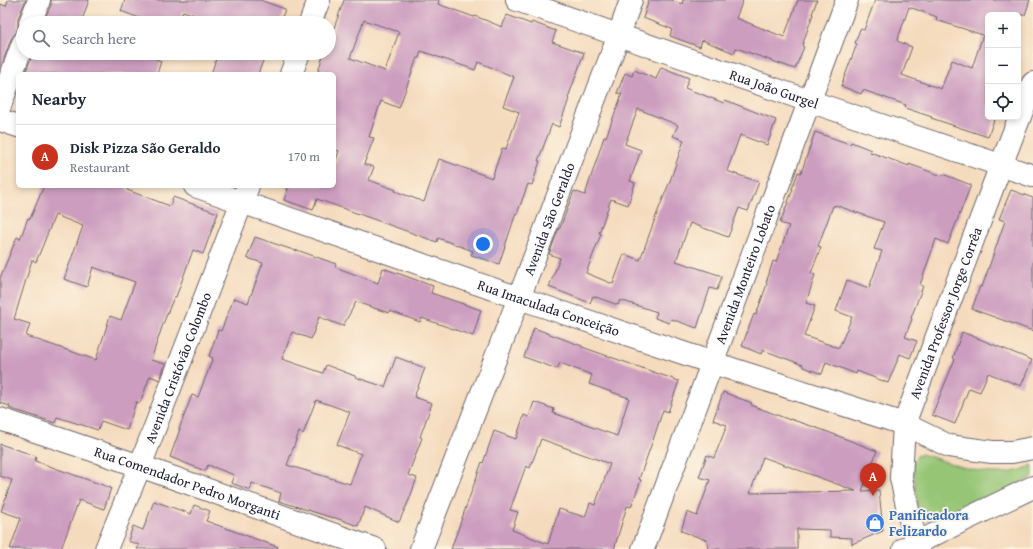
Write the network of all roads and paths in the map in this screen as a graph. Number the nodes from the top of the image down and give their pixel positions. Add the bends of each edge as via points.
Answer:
1 (39, 0) edge
2 (319, 0) edge
3 (516, 0) edge
4 (631, 0) edge
5 (846, 0) edge
6 (33, 16) edge
7 (313, 16) edge
8 (619, 35) junction
9 (17, 60) edge
10 (296, 60) edge
11 (292, 72) edge
12 (1033, 83) edge
13 (810, 101) junction
14 (0, 106) edge
15 (0, 120) edge
16 (16, 125) edge
17 (1001, 165) junction
18 (1033, 176) edge
19 (208, 188) edge
20 (245, 194) edge
21 (519, 298) junction
22 (713, 364) junction
23 (0, 419) edge
24 (904, 424) junction
25 (1033, 448) edge
26 (140, 466) junction
27 (1033, 487) edge
28 (913, 547) edge
29 (106, 549) edge
30 (375, 549) edge
31 (420, 549) edge
32 (643, 549) edge

1 - 6 street
2 - 7 street
3 - 8 street, Rua João Gurgel
4 - 8 street, Avenida São Geraldo
5 - 13 street, Avenida Monteiro Lobato
8 - 13 street, Rua João Gurgel
8 - 21 street, Avenida São Geraldo
9 - 14 street
10 - 11 street
12 - 17 street, Avenida Professor Jorge Corrêa
13 - 17 street, Rua João Gurgel
13 - 22 street, Avenida Monteiro Lobato
15 - 16 street
17 - 18 street, Rua João Gurgel
17 - 24 street, Avenida Professor Jorge Corrêa
19 - 20 street, Rua Imaculada Conceição
20 - 21 street, Rua Imaculada Conceição
20 - 26 street, Avenida Cristóvão Colombo
21 - 22 street, Rua Imaculada Conceição
21 - 31 street, Avenida São Geraldo
22 - 24 street, Rua Imaculada Conceição
22 - 32 street, Avenida Monteiro Lobato
23 - 26 street, Rua Comendador Pedro Morganti
24 - 25 street, Rua Imaculada Conceição via 949,446 992,452
24 - 28 street, Avenida Professor Jorge Corrêa via 901,478
26 - 29 street, Avenida Cristóvão Colombo
26 - 30 street, Rua Comendador Pedro Morganti
27 - 28 street

